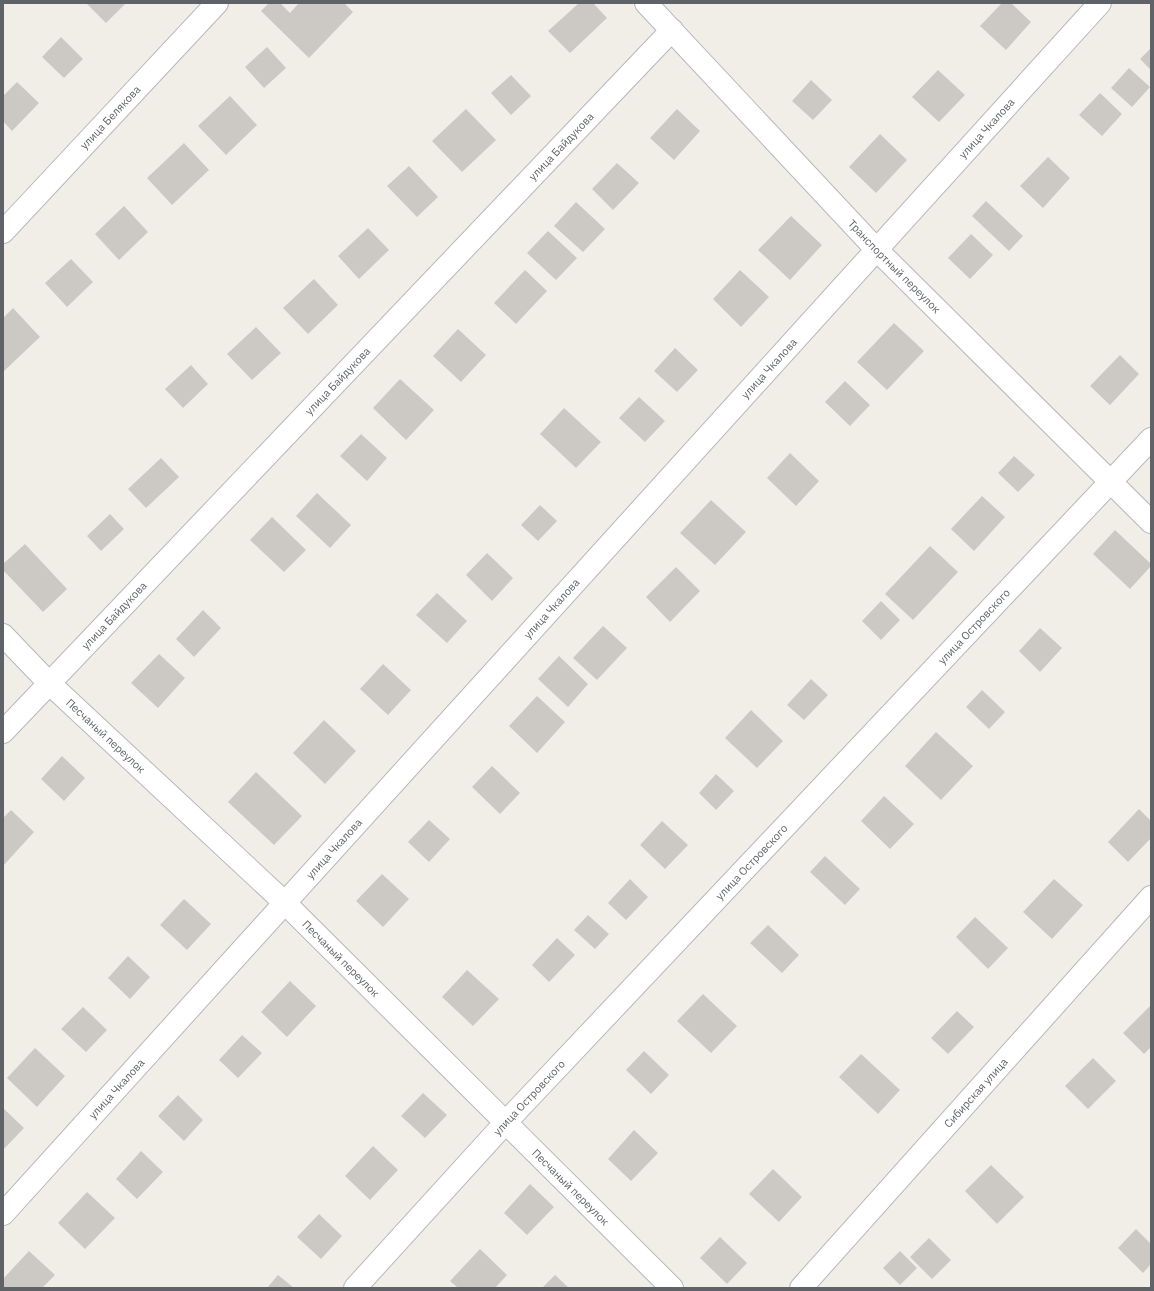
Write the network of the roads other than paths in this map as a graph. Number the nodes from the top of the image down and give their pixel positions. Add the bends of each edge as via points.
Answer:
1 (217, 3) edge
2 (646, 3) edge
3 (1100, 3) edge
4 (672, 30) junction
5 (3, 232) edge
6 (876, 249) junction
7 (1151, 439) edge
8 (1109, 482) junction
9 (1151, 522) edge
10 (3, 635) edge
11 (49, 683) junction
12 (3, 732) edge
13 (1151, 897) edge
14 (284, 902) junction
15 (506, 1122) junction
16 (3, 1214) edge
17 (355, 1288) edge
18 (672, 1288) edge
19 (801, 1288) edge

1 - 5 street, улица Белякова
2 - 4 street, Транспортный переулок
3 - 6 street, улица Чкалова
4 - 6 street, Транспортный переулок
4 - 11 street, улица Байдукова
6 - 8 street, Транспортный переулок
6 - 14 street, улица Чкалова
7 - 8 street, улица Островского
8 - 9 street, Транспортный переулок
8 - 15 street, улица Островского
10 - 11 street, Песчаный переулок
11 - 12 street, улица Байдукова
11 - 14 street, Песчаный переулок
13 - 19 street, Сибирская улица
14 - 15 street, Песчаный переулок
14 - 16 street, улица Чкалова
15 - 17 street, улица Островского
15 - 18 street, Песчаный переулок

